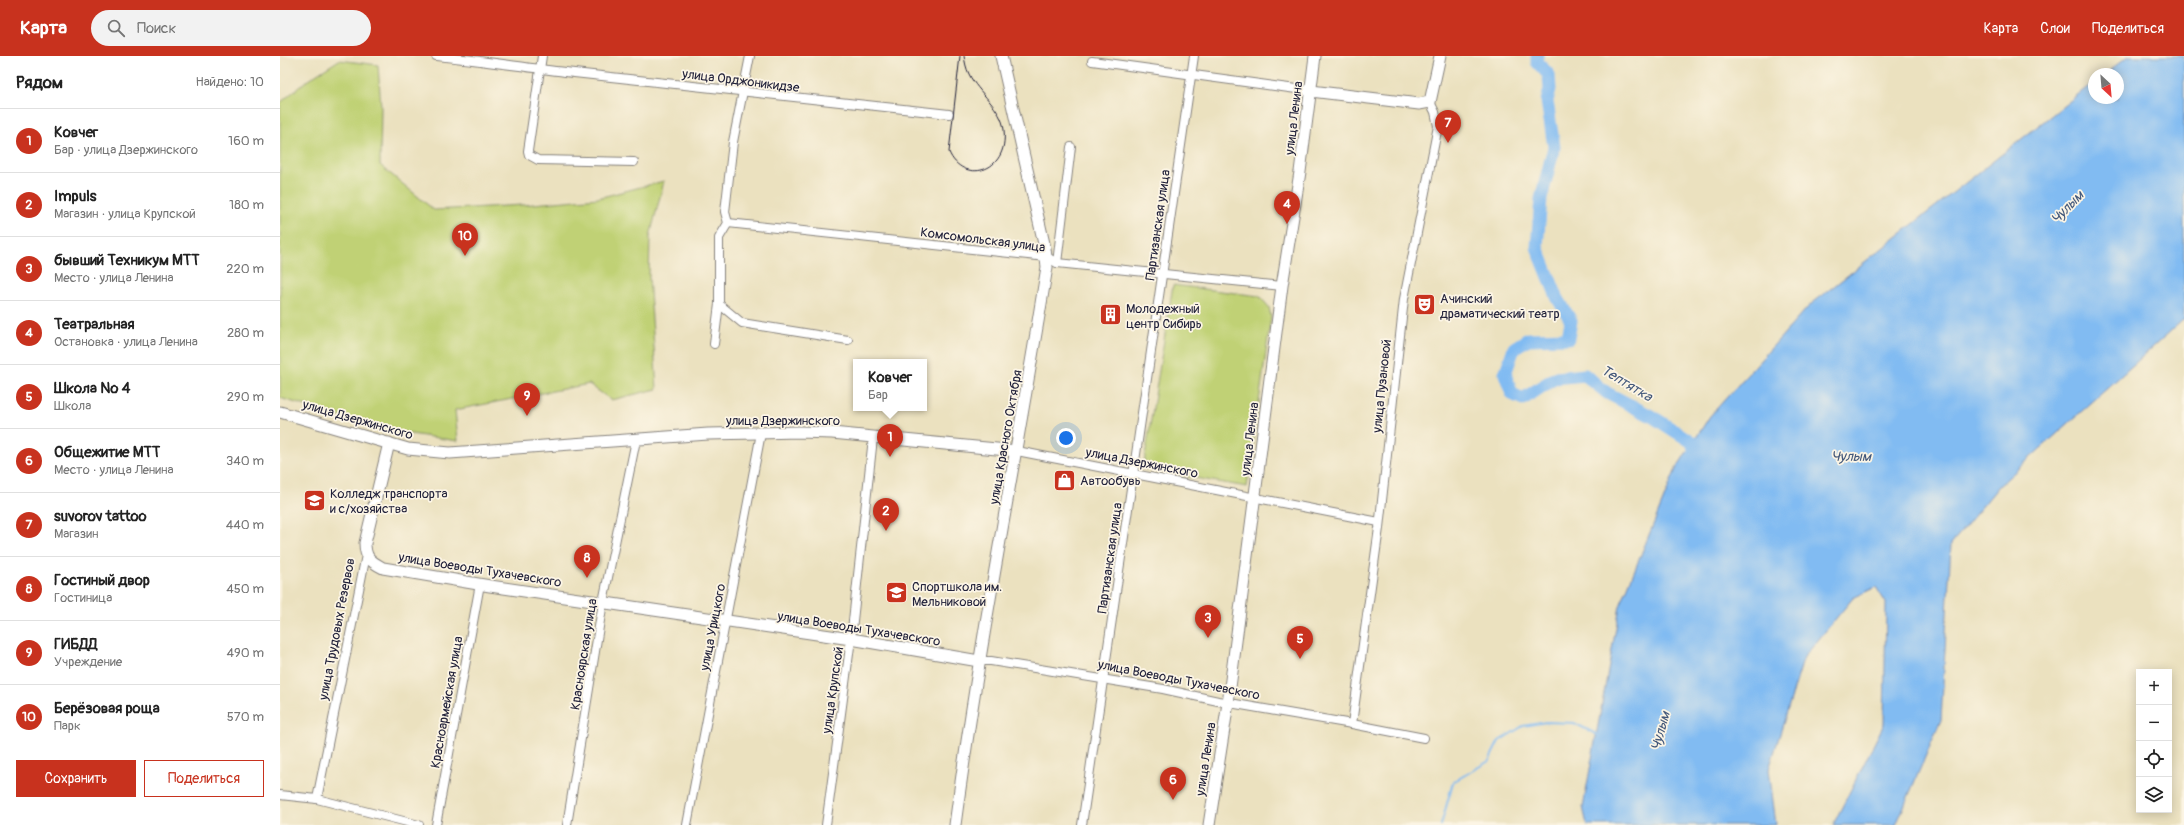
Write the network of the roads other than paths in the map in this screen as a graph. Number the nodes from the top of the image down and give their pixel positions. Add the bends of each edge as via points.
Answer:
1 (436, 56) edge
2 (542, 56) edge
3 (750, 56) edge
4 (1001, 56) edge
5 (1194, 56) edge
6 (1315, 56) edge
7 (1440, 56) edge
8 (482, 58) edge
9 (1092, 61) dead end
10 (539, 69) junction
11 (1191, 74) junction
12 (1311, 91) junction
13 (743, 92) junction
14 (1430, 102) junction
15 (949, 114) dead end
16 (1071, 148) dead end
17 (634, 162) dead end
18 (728, 223) junction
19 (1047, 257) junction
20 (1057, 263) junction
21 (1162, 274) junction
22 (1282, 286) junction
23 (719, 304) junction
24 (848, 340) dead end
25 (714, 344) dead end
26 (280, 412) edge
27 (761, 433) junction
28 (873, 438) junction
29 (636, 440) junction
30 (389, 443) junction
31 (1017, 451) junction
32 (1133, 475) junction
33 (1256, 499) junction
34 (1380, 522) junction
35 (366, 555) junction
36 (480, 584) junction
37 (604, 602) junction
38 (725, 621) junction
39 (852, 640) junction
40 (979, 661) junction
41 (1103, 678) junction
42 (1228, 703) junction
43 (1352, 724) junction
44 (1424, 738) dead end
45 (280, 794) edge
46 (317, 799) junction
47 (419, 825) edge
48 (436, 825) edge
49 (568, 825) edge
50 (687, 825) edge
51 (826, 825) edge
52 (955, 825) edge
53 (1082, 825) edge
54 (1209, 825) edge

1 - 8 street, улица Орджоникидзе
2 - 10 street
3 - 13 street
4 - 19 main road, улица Красного Октября
5 - 11 street, Партизанская улица
6 - 12 main road, улица Ленина
7 - 14 main road
8 - 10 street, улица Орджоникидзе
9 - 11 street
10 - 13 street, улица Орджоникидзе
10 - 17 street via 529,155 538,160
11 - 12 street
11 - 21 street, Партизанская улица
12 - 14 main road via 1419,104
12 - 22 main road, улица Ленина
13 - 15 street, улица Орджоникидзе
13 - 18 street via 733,142 725,212
14 - 34 street, улица Пузановой via 1438,126 1404,299
16 - 20 street
18 - 19 street, Комсомольская улица
18 - 23 street via 719,238
19 - 20 street, Комсомольская улица
19 - 31 main road, улица Красного Октября
20 - 21 street, Комсомольская улица
21 - 22 street, Комсомольская улица
21 - 32 street, Партизанская улица
22 - 33 main road, улица Ленина
23 - 24 street via 742,323
23 - 25 street
26 - 30 main road, улица Дзержинского
27 - 28 main road, улица Дзержинского via 832,433
27 - 29 main road, улица Дзержинского
27 - 38 street, улица Урицкого
28 - 31 main road, улица Дзержинского
28 - 39 street, улица Крупской
29 - 30 main road, улица Дзержинского via 450,453 408,449
29 - 37 street, Красноярская улица
30 - 35 main road, улица Трудовых Резервов via 365,543
31 - 32 street, улица Дзержинского
31 - 40 main road, улица Красного Октября
32 - 33 street, улица Дзержинского
32 - 41 street, Партизанская улица
33 - 34 street, улица Дзержинского
33 - 42 main road, улица Ленина
34 - 43 street, улица Пузановой
35 - 36 main road, улица Воеводы Тухачевского via 369,561 383,568
35 - 46 street, улица Трудовых Резервов
36 - 37 main road, улица Воеводы Тухачевского
36 - 48 street, Красноармейская улица
37 - 38 main road, улица Воеводы Тухачевского
37 - 49 street, Красноярская улица
38 - 39 main road, улица Воеводы Тухачевского
38 - 50 street, улица Урицкого
39 - 40 main road, улица Воеводы Тухачевского
39 - 51 street, улица Крупской
40 - 41 street, улица Воеводы Тухачевского
40 - 52 main road, улица Красного Октября
41 - 42 street, улица Воеводы Тухачевского
41 - 53 street, Партизанская улица
42 - 43 street, улица Воеводы Тухачевского
42 - 54 main road, улица Ленина
43 - 44 street, улица Воеводы Тухачевского
45 - 46 street
46 - 47 street

